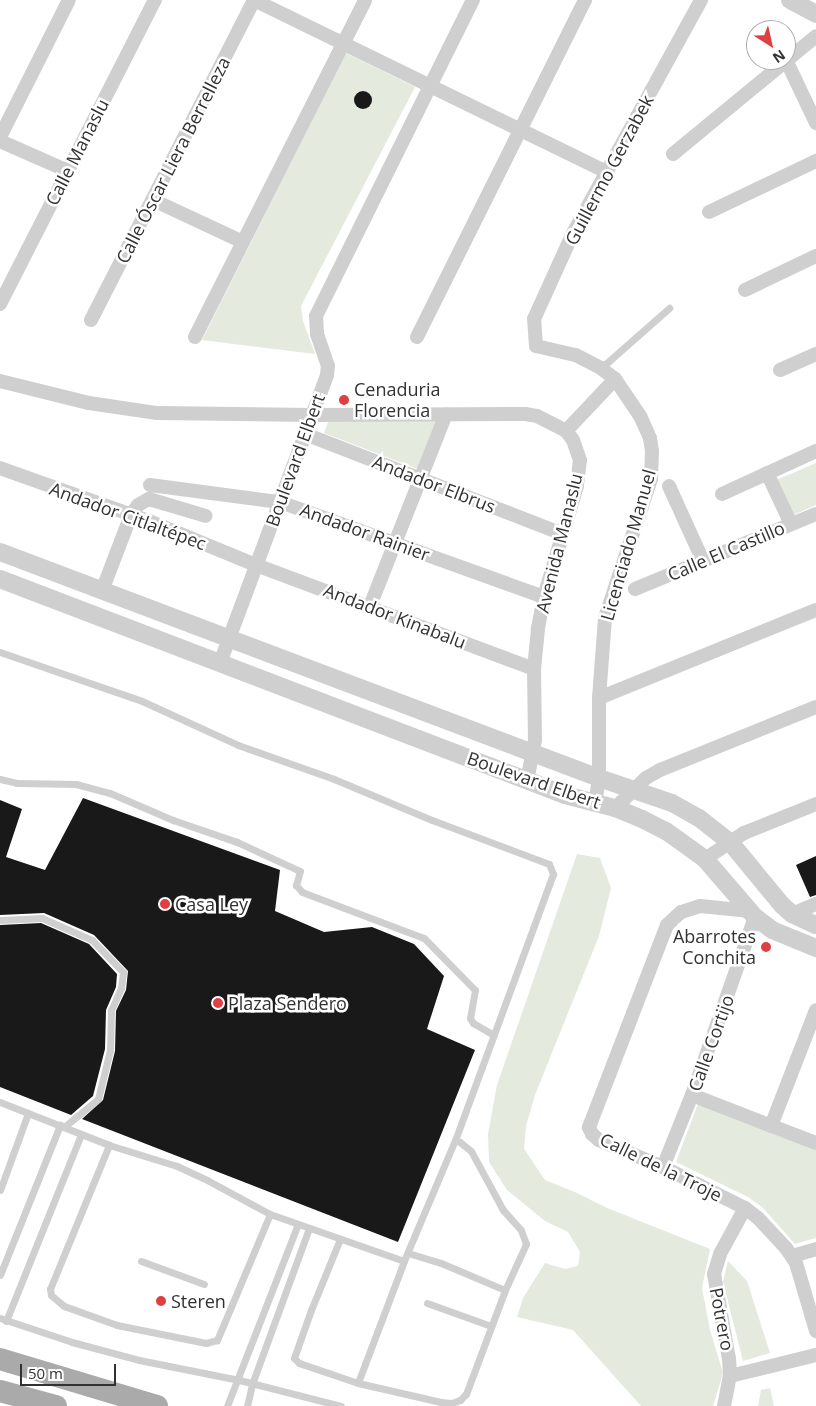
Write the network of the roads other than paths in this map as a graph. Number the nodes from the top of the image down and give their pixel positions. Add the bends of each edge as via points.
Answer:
1 (69, 0) edge
2 (155, 0) edge
3 (254, 0) edge
4 (364, 0) edge
5 (473, 0) edge
6 (585, 0) edge
7 (701, 0) edge
8 (790, 0) edge
9 (816, 14) edge
10 (816, 36) edge
11 (343, 43) junction
12 (796, 52) edge
13 (774, 70) edge
14 (791, 70) edge
15 (430, 86) junction
16 (816, 123) edge
17 (521, 130) junction
18 (0, 137) edge
19 (0, 141) edge
20 (673, 154) dead end
21 (816, 161) edge
22 (68, 171) junction
23 (607, 172) junction
24 (153, 200) junction
25 (709, 212) dead end
26 (243, 242) junction
27 (816, 256) edge
28 (745, 290) dead end
29 (0, 304) edge
30 (669, 308) dead end
31 (90, 320) dead end
32 (195, 337) dead end
33 (416, 337) dead end
34 (536, 346) joint
35 (816, 354) edge
36 (601, 368) junction
37 (780, 370) dead end
38 (615, 379) junction
39 (0, 381) edge
40 (446, 414) junction
41 (312, 415) junction
42 (566, 431) junction
43 (305, 434) junction
44 (816, 451) edge
45 (0, 468) edge
46 (767, 473) junction
47 (420, 478) junction
48 (150, 485) dead end
49 (670, 486) dead end
50 (722, 494) dead end
51 (280, 502) junction
52 (131, 514) junction
53 (816, 514) edge
54 (206, 516) dead end
55 (790, 524) junction
56 (563, 534) junction
57 (394, 543) junction
58 (0, 552) edge
59 (703, 561) junction
60 (256, 565) junction
61 (0, 579) edge
62 (636, 589) dead end
63 (102, 591) junction
64 (544, 597) junction
65 (370, 606) junction
66 (816, 610) edge
67 (229, 639) junction
68 (0, 652) edge
69 (220, 663) junction
70 (534, 669) junction
71 (599, 698) junction
72 (816, 707) edge
73 (533, 753) junction
74 (599, 778) junction
75 (0, 780) edge
76 (527, 781) junction
77 (634, 790) junction
78 (595, 804) junction
79 (816, 804) edge
80 (616, 808) junction
81 (730, 842) junction
82 (705, 859) junction
83 (816, 904) edge
84 (753, 914) junction
85 (792, 914) junction
86 (0, 920) edge
87 (816, 924) edge
88 (816, 948) edge
89 (816, 1010) edge
90 (494, 1035) junction
91 (692, 1095) junction
92 (0, 1102) edge
93 (28, 1113) junction
94 (62, 1126) junction
95 (771, 1126) junction
96 (81, 1134) junction
97 (456, 1140) junction
98 (816, 1143) edge
99 (109, 1145) junction
100 (663, 1167) junction
101 (0, 1190) edge
102 (744, 1208) junction
103 (270, 1214) junction
104 (298, 1224) junction
105 (309, 1228) junction
106 (340, 1239) junction
107 (816, 1250) edge
108 (408, 1253) junction
109 (792, 1256) junction
110 (141, 1261) dead end
111 (404, 1261) junction
112 (0, 1275) edge
113 (204, 1284) dead end
114 (505, 1290) junction
115 (427, 1303) dead end
116 (3, 1319) edge
117 (491, 1326) junction
118 (816, 1331) edge
119 (816, 1355) edge
120 (0, 1359) edge
121 (730, 1376) junction
122 (239, 1380) junction
123 (358, 1382) junction
124 (252, 1384) junction
125 (0, 1391) edge
126 (56, 1406) edge
127 (157, 1406) edge
128 (227, 1406) edge
129 (247, 1406) edge
130 (341, 1406) edge
131 (724, 1406) edge

1 - 18 street
2 - 22 street, Calle Manaslu
3 - 11 street
3 - 24 street, Calle Óscar Liera Berrelleza
4 - 11 street
5 - 15 street
6 - 17 street
7 - 23 street, Guillermo Gerzabek
8 - 9 street
10 - 12 street
11 - 15 street
11 - 26 street
13 - 20 street
14 - 16 street
15 - 17 street
15 - 41 street, Boulevard Elbert via 316,316 317,334 328,366
17 - 23 street
17 - 33 street
19 - 22 street
21 - 25 street
22 - 29 street, Calle Manaslu
23 - 34 street, Guillermo Gerzabek via 573,233 535,316
24 - 26 street
24 - 31 street, Calle Óscar Liera Berrelleza
26 - 32 street
27 - 28 street
30 - 36 lane
34 - 36 street, Licenciado Manuel via 575,356
35 - 37 street
36 - 38 street, Licenciado Manuel
38 - 42 street
38 - 71 street, Licenciado Manuel via 628,395 646,431 653,464 651,479 609,601
39 - 41 street via 89,403 157,413
40 - 41 street
40 - 42 street via 525,414 537,416
40 - 47 street
41 - 43 street, Boulevard Elbert
42 - 56 street, Avenida Manaslu via 580,460 577,486
43 - 47 street, Andador Elbrus
43 - 51 street, Boulevard Elbert
44 - 46 street
45 - 52 street, Andador Citlaltépec
46 - 50 street
46 - 55 street
47 - 56 street, Andador Elbrus
47 - 57 street
48 - 51 street, Andador Rainier
49 - 59 street
51 - 57 street, Andador Rainier
51 - 60 street, Boulevard Elbert
52 - 54 street via 149,499
52 - 60 street, Andador Citlaltépec
52 - 63 street
53 - 55 street, Calle El Castillo
55 - 59 street, Calle El Castillo
56 - 64 street, Avenida Manaslu
57 - 64 street, Andador Rainier
57 - 65 street
58 - 63 street, Boulevard Elbert
59 - 62 street, Calle El Castillo
60 - 65 street, Andador Kinabalu
60 - 67 street, Boulevard Elbert
61 - 69 street, Boulevard Elbert
63 - 67 street, Boulevard Elbert
64 - 70 street, Avenida Manaslu
65 - 70 street, Andador Kinabalu
66 - 71 street
67 - 69 street, Boulevard Elbert
67 - 73 street, Boulevard Elbert
68 - 90 lane via 142,701 238,745 342,782 549,864 553,874
69 - 76 street, Boulevard Elbert
70 - 73 street, Avenida Manaslu
71 - 74 street, Licenciado Manuel
72 - 77 street via 660,770
73 - 74 street, Boulevard Elbert
73 - 76 street, Avenida Manaslu
74 - 77 street, Boulevard Elbert
74 - 78 street, Licenciado Manuel
75 - 90 lane via 16,784 76,784 110,793 172,820 237,842 300,871 296,885 302,892 424,938 475,990 470,1018 473,1024
76 - 78 street, Boulevard Elbert
77 - 80 street
77 - 81 street, Boulevard Elbert via 686,810
78 - 80 street, Boulevard Elbert
79 - 81 street via 744,833
80 - 82 street, Boulevard Elbert via 666,831
81 - 82 street
81 - 85 street, Boulevard Elbert via 767,890
82 - 84 street, Boulevard Elbert
83 - 85 street
84 - 88 street, Boulevard Elbert via 772,930
84 - 91 street, Calle Cortijo
84 - 100 street, Calle de la Troje via 700,906 681,912 667,925 590,1120 592,1134 599,1140
85 - 87 street, Boulevard Elbert
86 - 94 lane via 42,918 92,940 123,972 121,988 111,1010 110,1050 98,1099
89 - 95 street
90 - 97 lane
91 - 95 street
91 - 100 street, Calle Cortijo
92 - 93 lane
93 - 94 lane
93 - 101 lane
94 - 96 lane
94 - 112 lane
95 - 98 street
96 - 99 lane
96 - 116 lane
97 - 108 lane
97 - 114 lane via 471,1151 503,1210 524,1236 524,1252
99 - 103 lane via 177,1166
99 - 103 lane via 50,1288 52,1295 64,1306 117,1325 212,1343 220,1337
100 - 102 street, Calle de la Troje
102 - 109 street, Calle de la Troje via 758,1218
102 - 121 street, Potrero via 720,1254 714,1274
103 - 104 lane
104 - 105 lane
104 - 122 lane
105 - 106 lane
105 - 124 lane
106 - 111 lane
106 - 123 lane via 294,1358 299,1363
107 - 109 street
108 - 111 lane
108 - 114 lane
109 - 118 street, Calle de la Troje
110 - 113 lane
111 - 123 lane
114 - 117 lane
115 - 117 lane
116 - 122 lane via 139,1360
117 - 123 lane via 466,1394 460,1400 441,1402
119 - 121 street
120 - 127 main road
121 - 131 street, Potrero
122 - 124 lane
122 - 128 lane
124 - 129 lane
124 - 130 lane
125 - 126 main road

